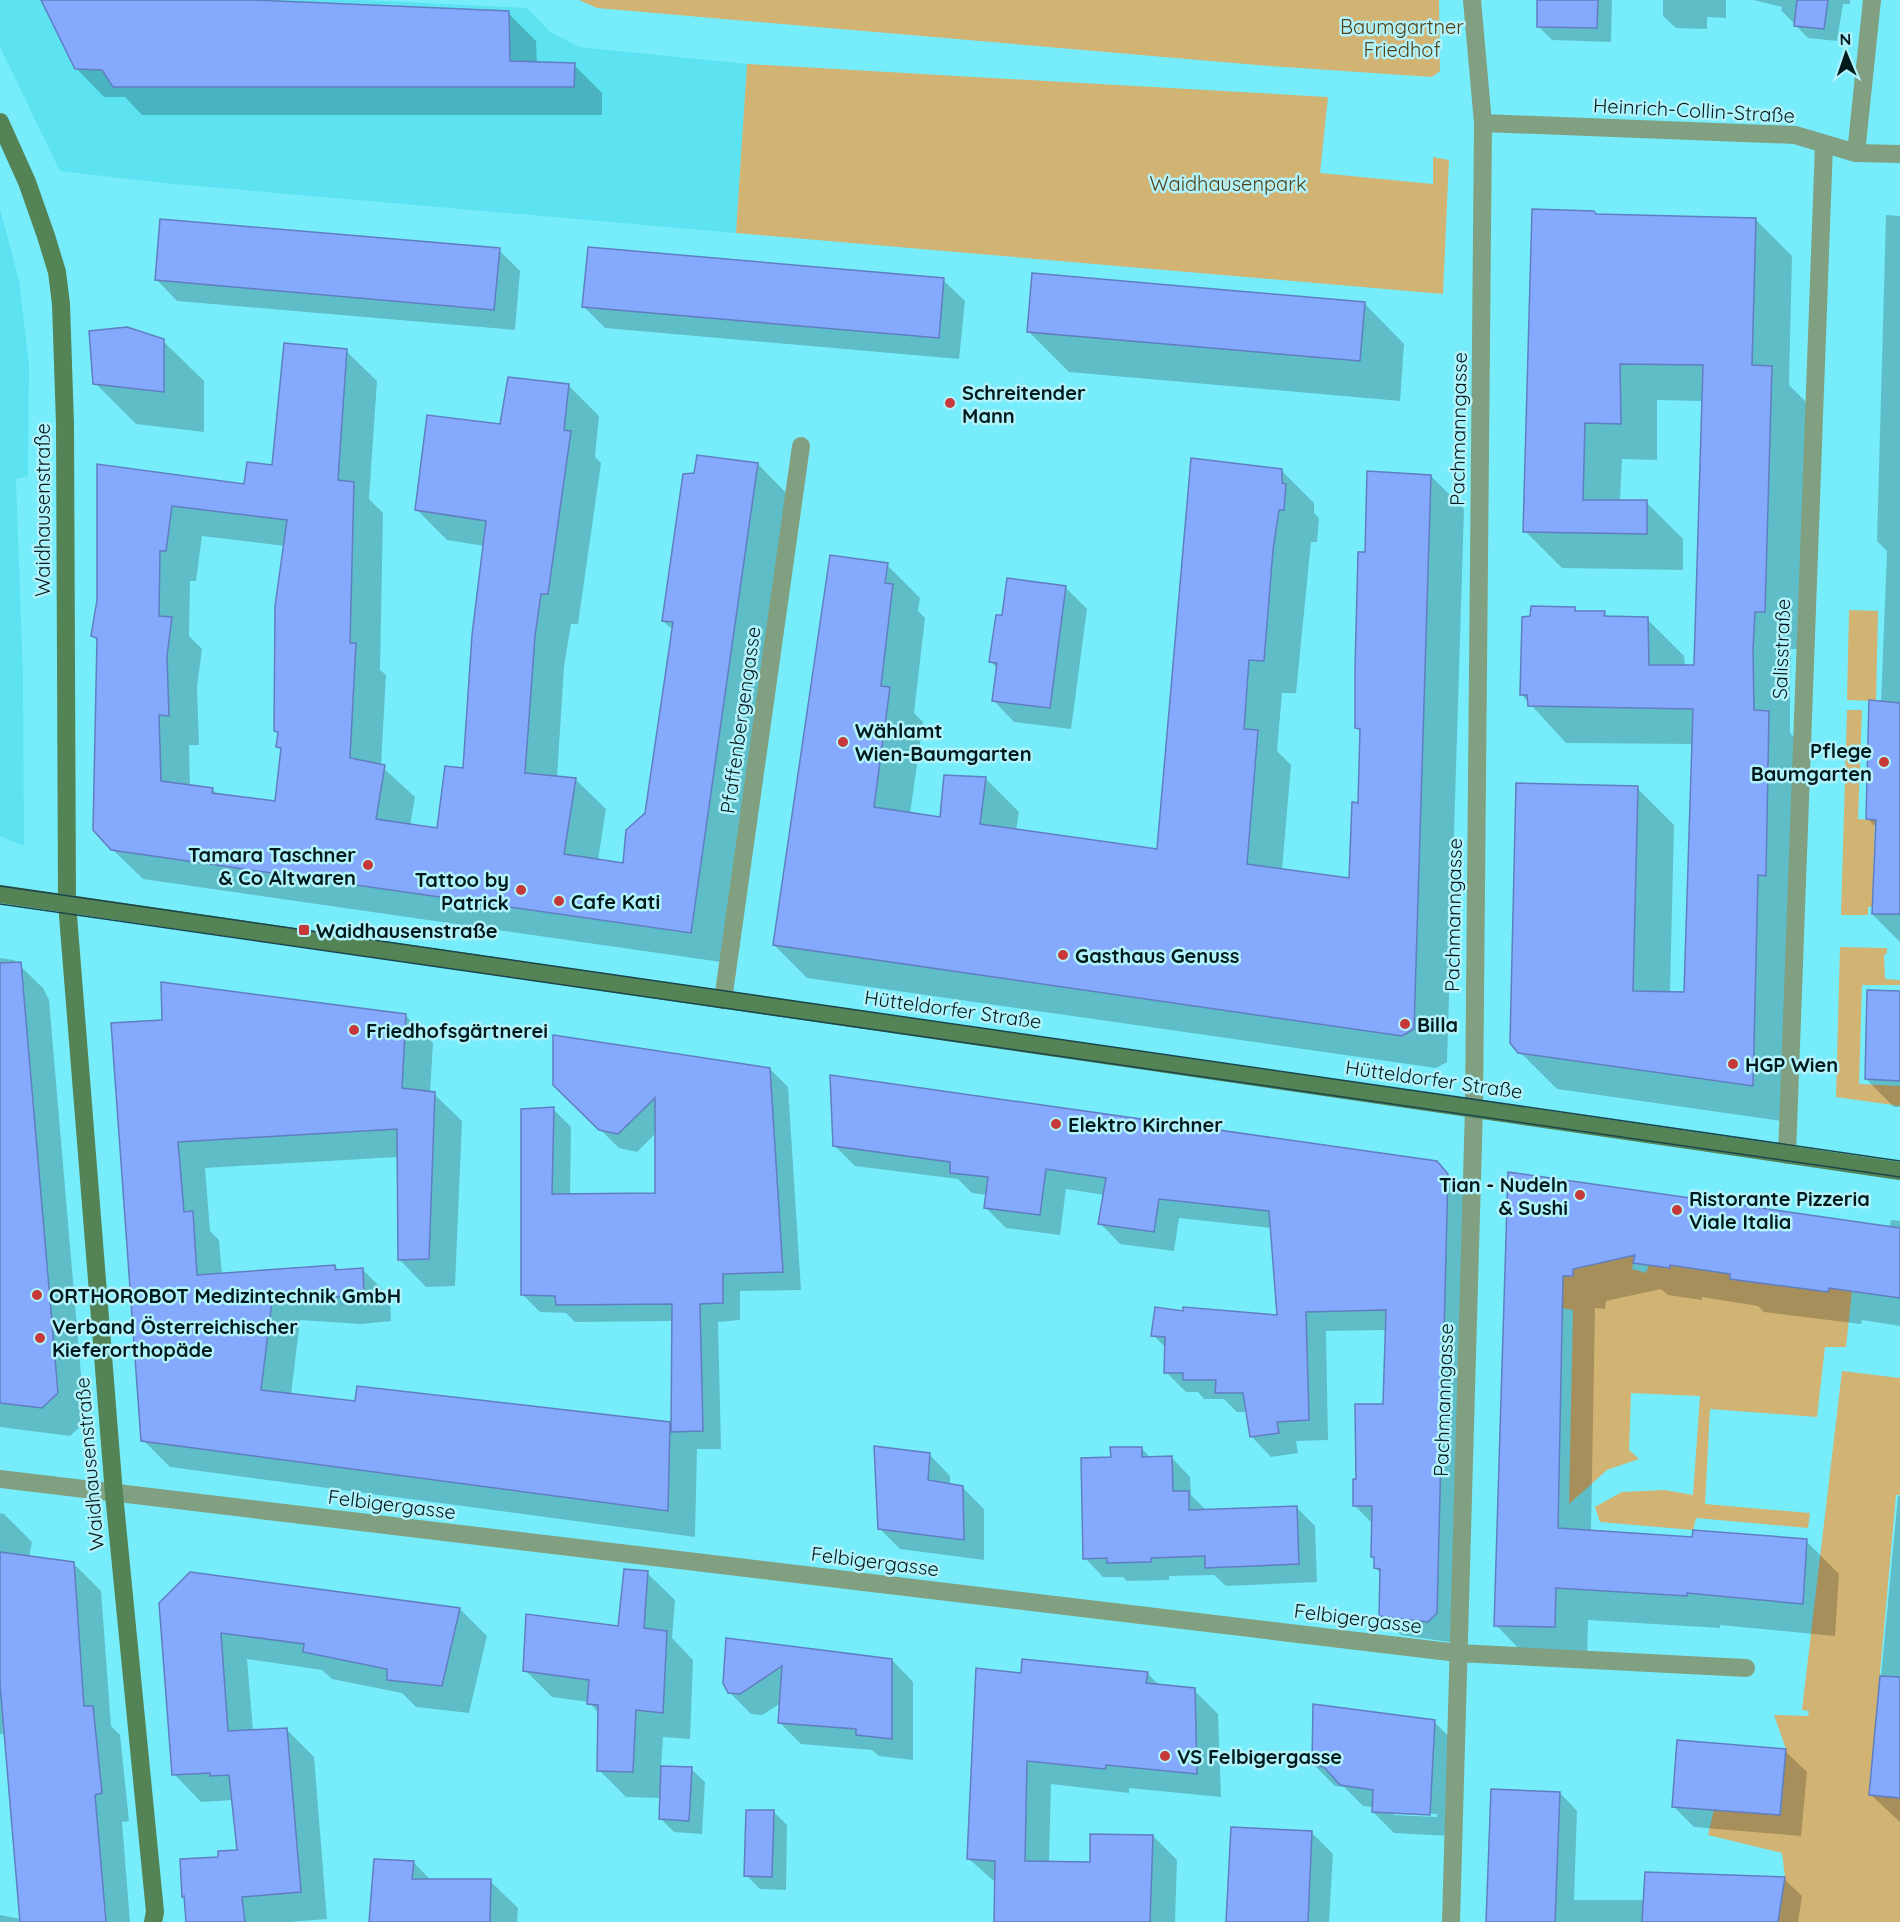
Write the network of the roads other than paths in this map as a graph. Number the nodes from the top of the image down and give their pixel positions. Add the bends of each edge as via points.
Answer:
1 (1472, 0) edge
2 (1872, 0) edge
3 (0, 122) edge
4 (1484, 123) junction
5 (1824, 144) junction
6 (1856, 153) junction
7 (1900, 154) edge
8 (801, 446) dead end
9 (0, 894) edge
10 (67, 903) junction
11 (723, 1000) junction
12 (1474, 1107) junction
13 (1787, 1155) junction
14 (1900, 1171) edge
15 (0, 1479) edge
16 (114, 1494) junction
17 (1458, 1653) junction
18 (1746, 1668) dead end
19 (155, 1919) edge
20 (1451, 1922) edge

1 - 4 street, Pachmanngasse
2 - 6 street
3 - 10 main road, Waidhausenstraße via 46,236 61,304
4 - 5 street, Heinrich-Collin-Straße via 1795,135
4 - 12 street, Pachmanngasse
5 - 6 street, Heinrich-Collin-Straße
5 - 13 street, Salisstraße
6 - 7 street, Heinrich-Collin-Straße
8 - 11 street, Pfaffenbergengasse
9 - 10 main road, Hütteldorfer Straße
10 - 11 main road, Hütteldorfer Straße
10 - 16 main road, Waidhausenstraße
11 - 12 main road, Hütteldorfer Straße
12 - 13 main road, Hütteldorfer Straße
12 - 17 street, Pachmanngasse
13 - 14 main road, Hütteldorfer Straße
15 - 16 street, Felbigergasse
16 - 17 street, Felbigergasse
16 - 19 main road, Waidhausenstraße
17 - 18 street, Felbigergasse
17 - 20 street, Pachmanngasse

